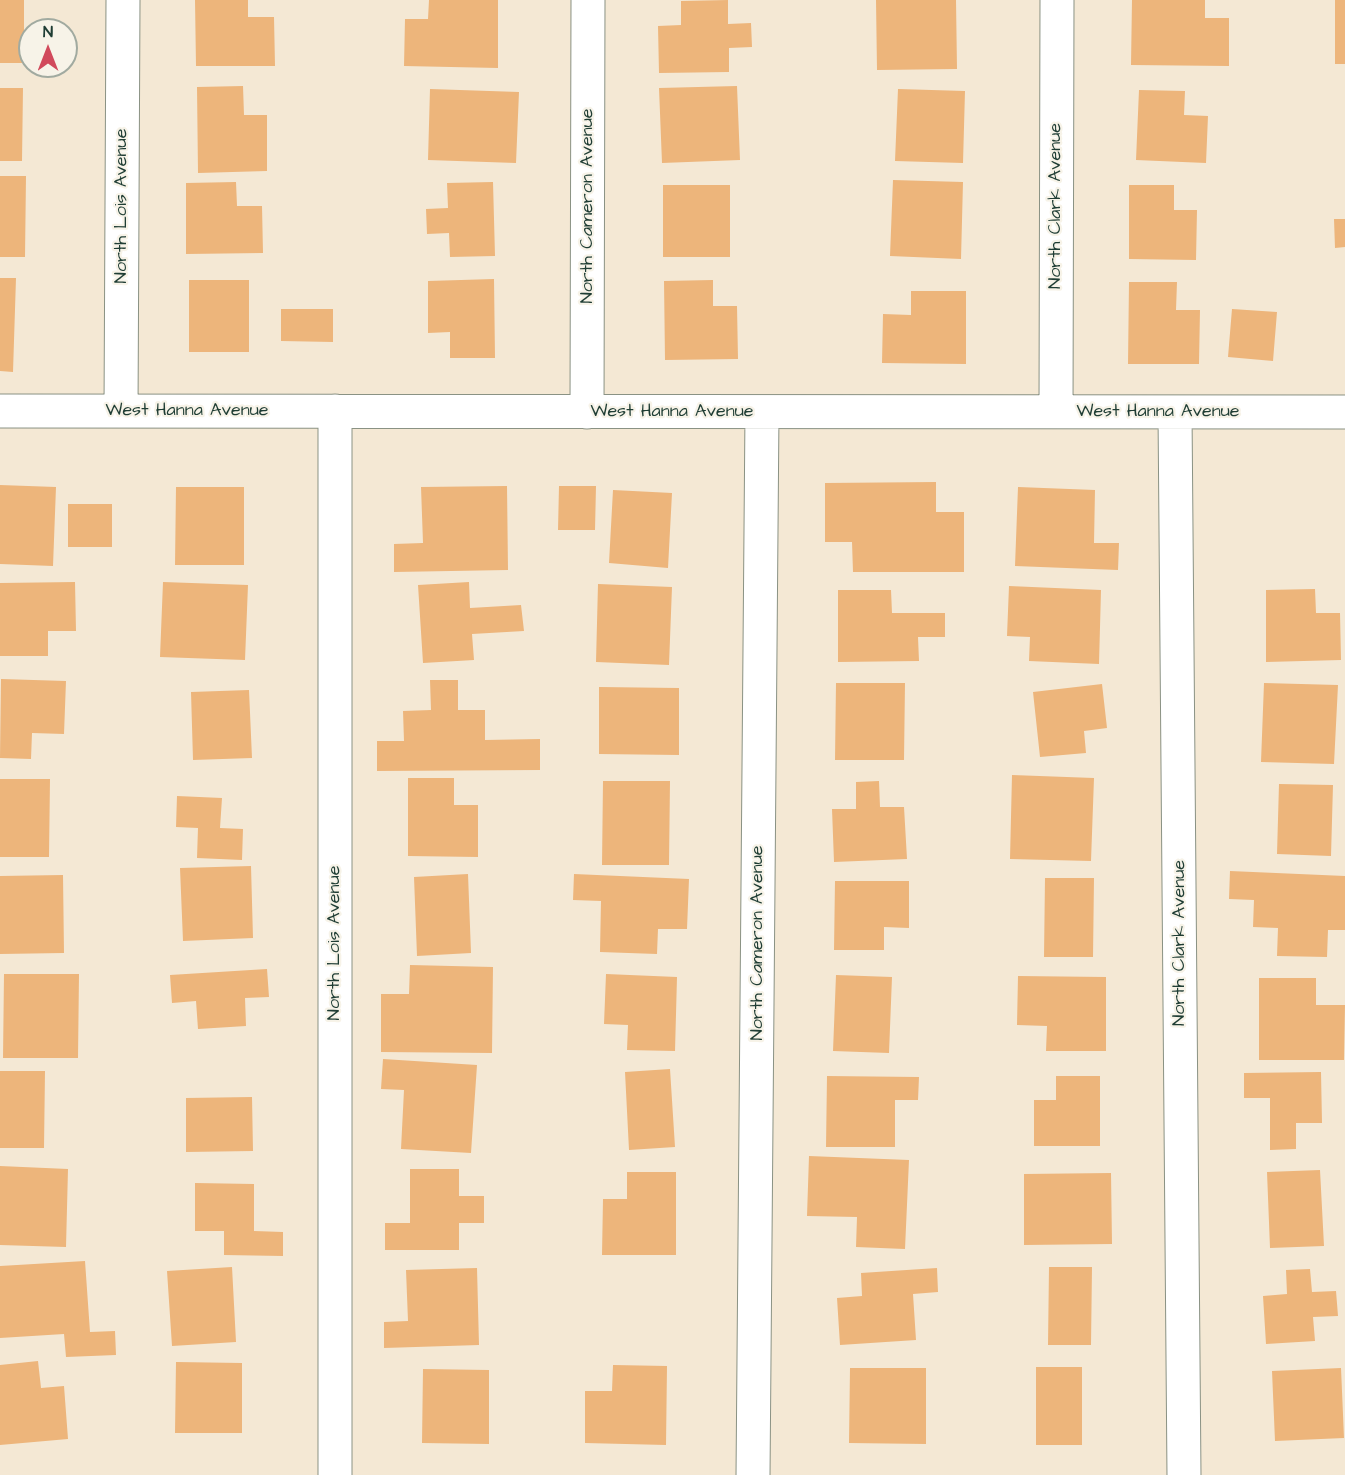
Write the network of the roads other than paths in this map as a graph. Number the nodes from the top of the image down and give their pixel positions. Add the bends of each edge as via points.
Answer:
1 (123, 0) edge
2 (588, 0) edge
3 (1057, 0) edge
4 (0, 411) edge
5 (121, 411) junction
6 (335, 411) junction
7 (588, 412) junction
8 (762, 412) junction
9 (1056, 412) junction
10 (1175, 412) junction
11 (1345, 412) edge
12 (335, 1475) edge
13 (753, 1475) edge
14 (1184, 1475) edge

1 - 5 street, North Lois Avenue
2 - 7 street, North Cameron Avenue
3 - 9 street, North Clark Avenue
4 - 5 street, West Hanna Avenue
5 - 6 street, West Hanna Avenue
6 - 7 street, West Hanna Avenue
6 - 12 street, North Lois Avenue
7 - 8 street, West Hanna Avenue
8 - 9 street, West Hanna Avenue
8 - 13 street, North Cameron Avenue
9 - 10 street, West Hanna Avenue
10 - 11 street, West Hanna Avenue
10 - 14 street, North Clark Avenue

